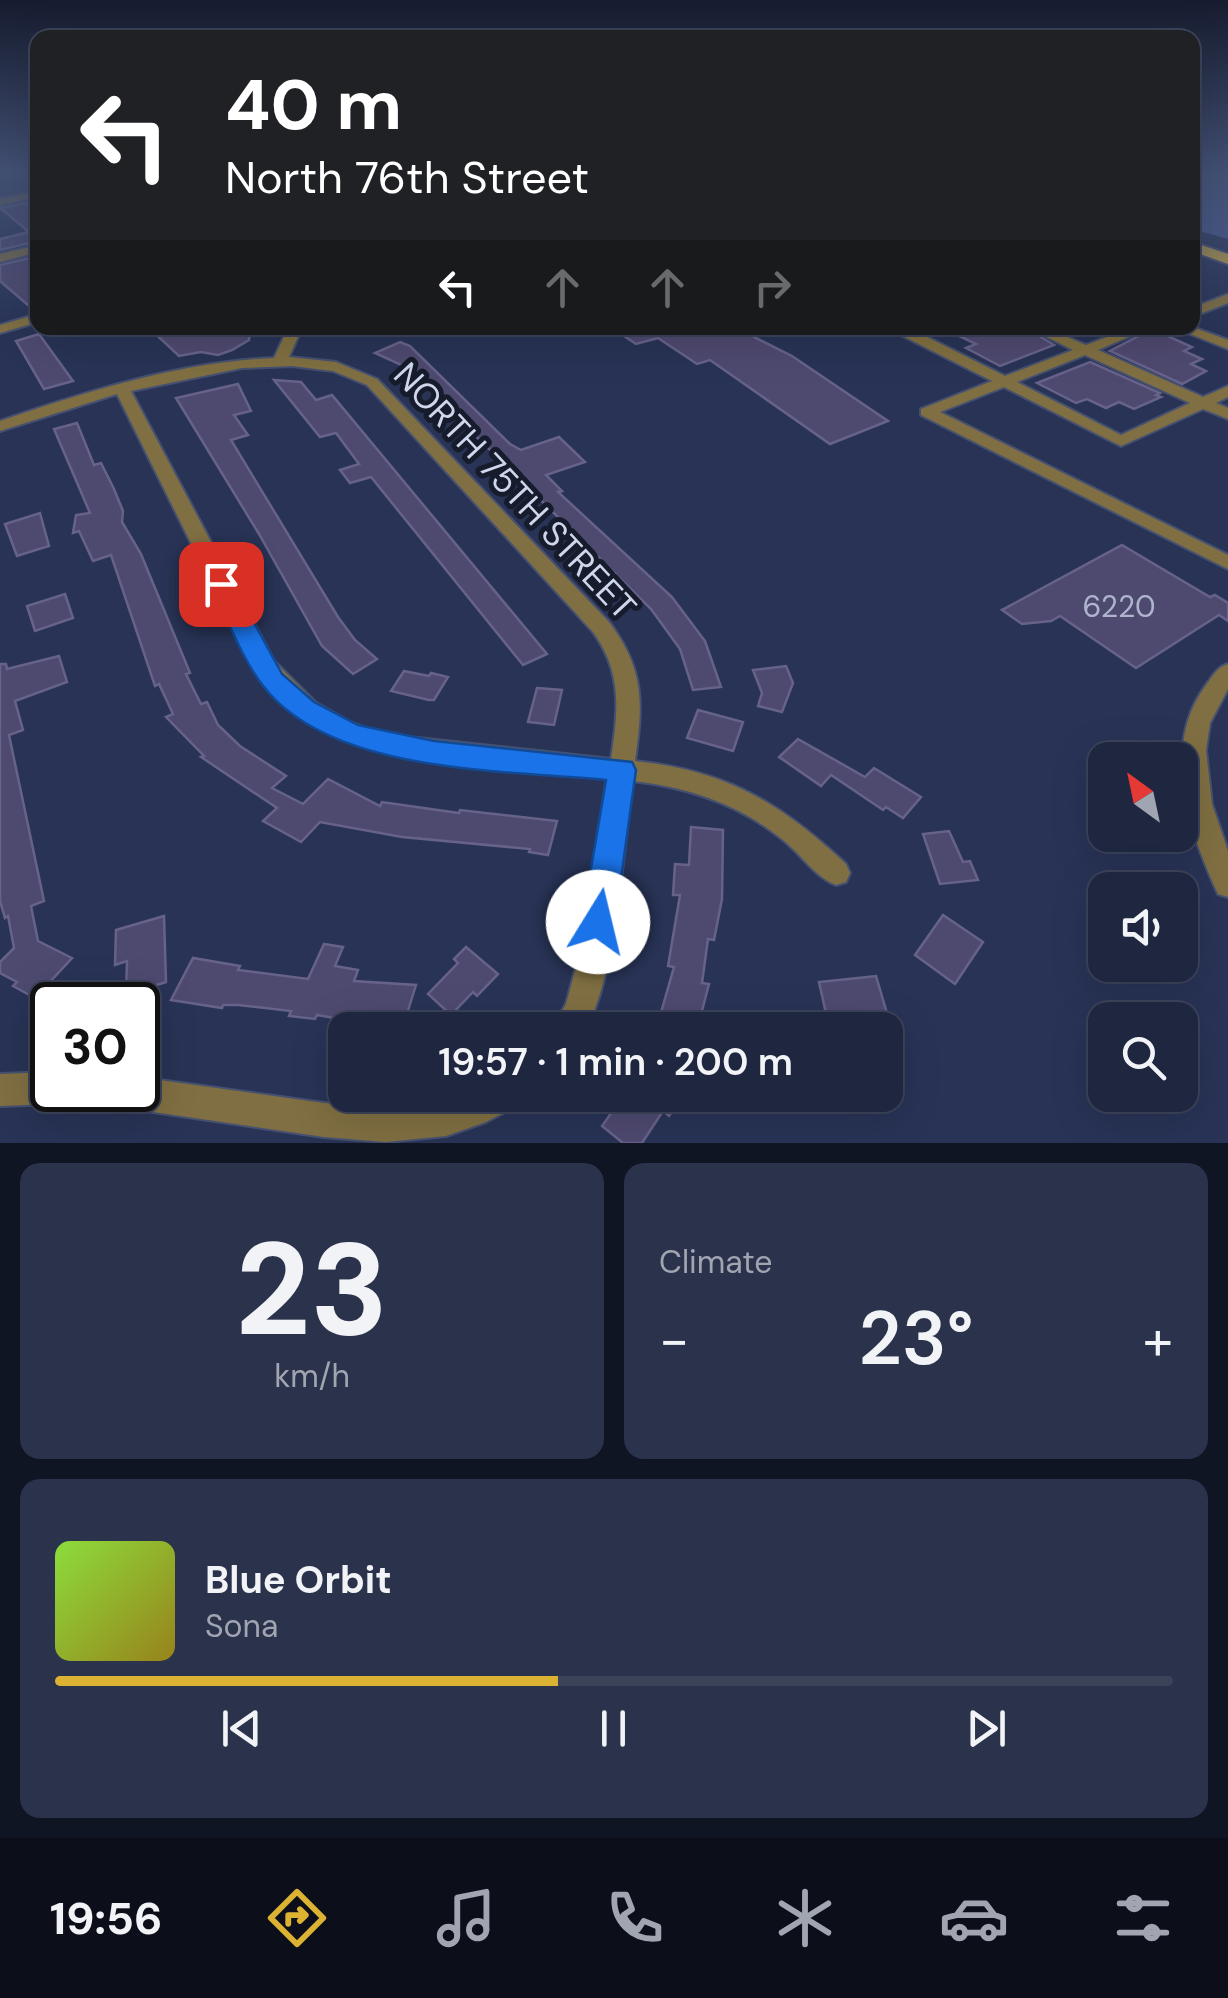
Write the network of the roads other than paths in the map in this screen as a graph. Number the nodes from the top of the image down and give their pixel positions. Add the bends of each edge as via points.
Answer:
1 (1200, 239) edge
2 (1200, 248) edge
3 (30, 250) edge
4 (1226, 255) edge
5 (0, 258) edge
6 (1228, 284) edge
7 (1200, 295) edge
8 (1228, 298) edge
9 (1200, 310) edge
10 (30, 320) edge
11 (0, 329) edge
12 (292, 335) edge
13 (912, 335) edge
14 (1051, 335) edge
15 (1124, 335) edge
16 (1200, 335) edge
17 (1228, 345) edge
18 (1084, 350) junction
19 (280, 360) junction
20 (1004, 382) junction
21 (122, 389) junction
22 (1228, 390) edge
23 (1202, 403) junction
24 (1228, 414) edge
25 (0, 426) edge
26 (1228, 563) edge
27 (1228, 672) edge
28 (622, 770) junction
29 (836, 873) dead end
30 (1228, 885) edge
31 (578, 1012) edge
32 (30, 1089) edge
33 (0, 1090) edge
34 (160, 1097) edge
35 (470, 1112) edge

1 - 4 main road
2 - 4 main road
3 - 5 street
6 - 7 street
8 - 9 street
10 - 11 street
12 - 19 street
13 - 20 street
14 - 18 street
15 - 18 street
16 - 17 street
18 - 20 street
18 - 23 street
19 - 21 street, NORTH 75TH STREET
19 - 28 street, NORTH 75TH STREET via 335,365 372,382 601,627 624,664 630,690
20 - 23 street via 1121,441
20 - 26 street via 927,412
21 - 25 street, NORTH 75TH STREET
21 - 28 street via 254,650 304,709 381,744
22 - 23 street
23 - 24 street
27 - 30 street via 1202,712 1191,758 1196,800
28 - 29 street via 733,795 794,833
28 - 31 street, NORTH 75TH STREET via 593,960
32 - 33 street
34 - 35 street via 376,1126 429,1124

